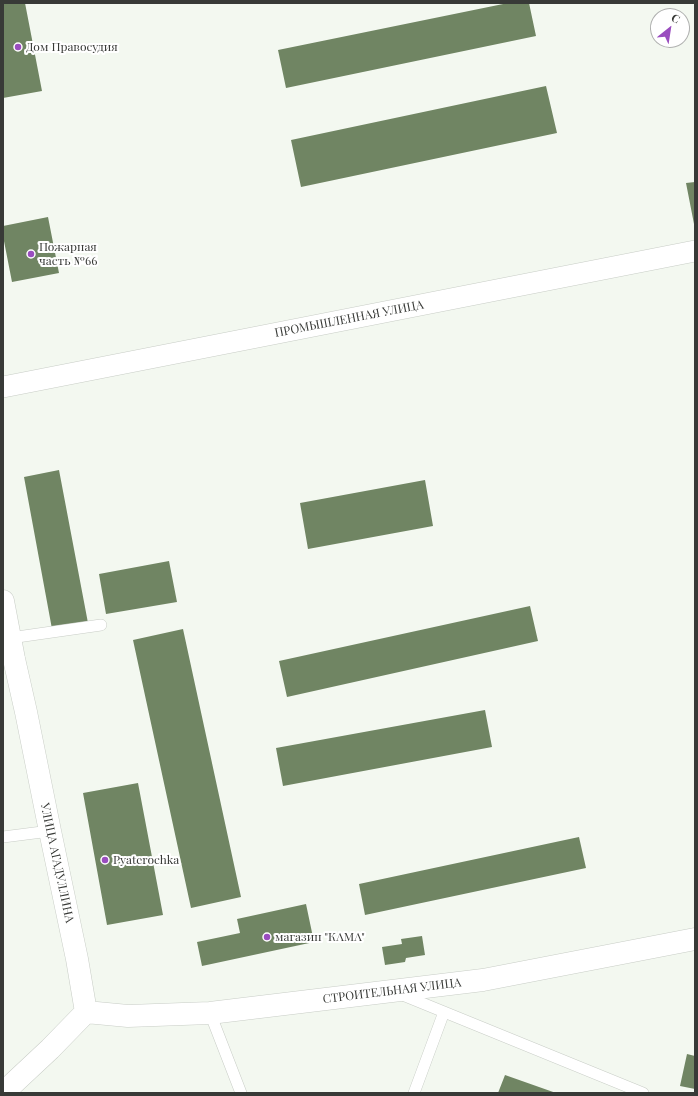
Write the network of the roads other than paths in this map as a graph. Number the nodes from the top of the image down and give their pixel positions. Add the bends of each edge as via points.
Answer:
1 (695, 251) edge
2 (3, 387) edge
3 (3, 601) edge
4 (101, 625) dead end
5 (9, 653) edge
6 (50, 831) junction
7 (3, 837) edge
8 (695, 939) edge
9 (392, 991) junction
10 (86, 1012) junction
11 (444, 1012) junction
12 (210, 1013) junction
13 (3, 1093) edge
14 (241, 1093) edge
15 (414, 1093) edge
16 (643, 1093) edge

1 - 2 street, ПРОМЫШЛЕННАЯ УЛИЦА
3 - 5 main road, УЛИЦА АГАДУЛЛИНА
4 - 5 lane
5 - 6 main road, УЛИЦА АГАДУЛЛИНА via 26,712
6 - 7 lane
6 - 10 main road, УЛИЦА АГАДУЛЛИНА
8 - 9 main road, СТРОИТЕЛЬНАЯ УЛИЦА via 483,980
9 - 11 lane
9 - 12 main road, СТРОИТЕЛЬНАЯ УЛИЦА
10 - 12 main road, СТРОИТЕЛЬНАЯ УЛИЦА via 128,1016
10 - 13 main road
11 - 15 lane
11 - 16 lane
12 - 14 lane

